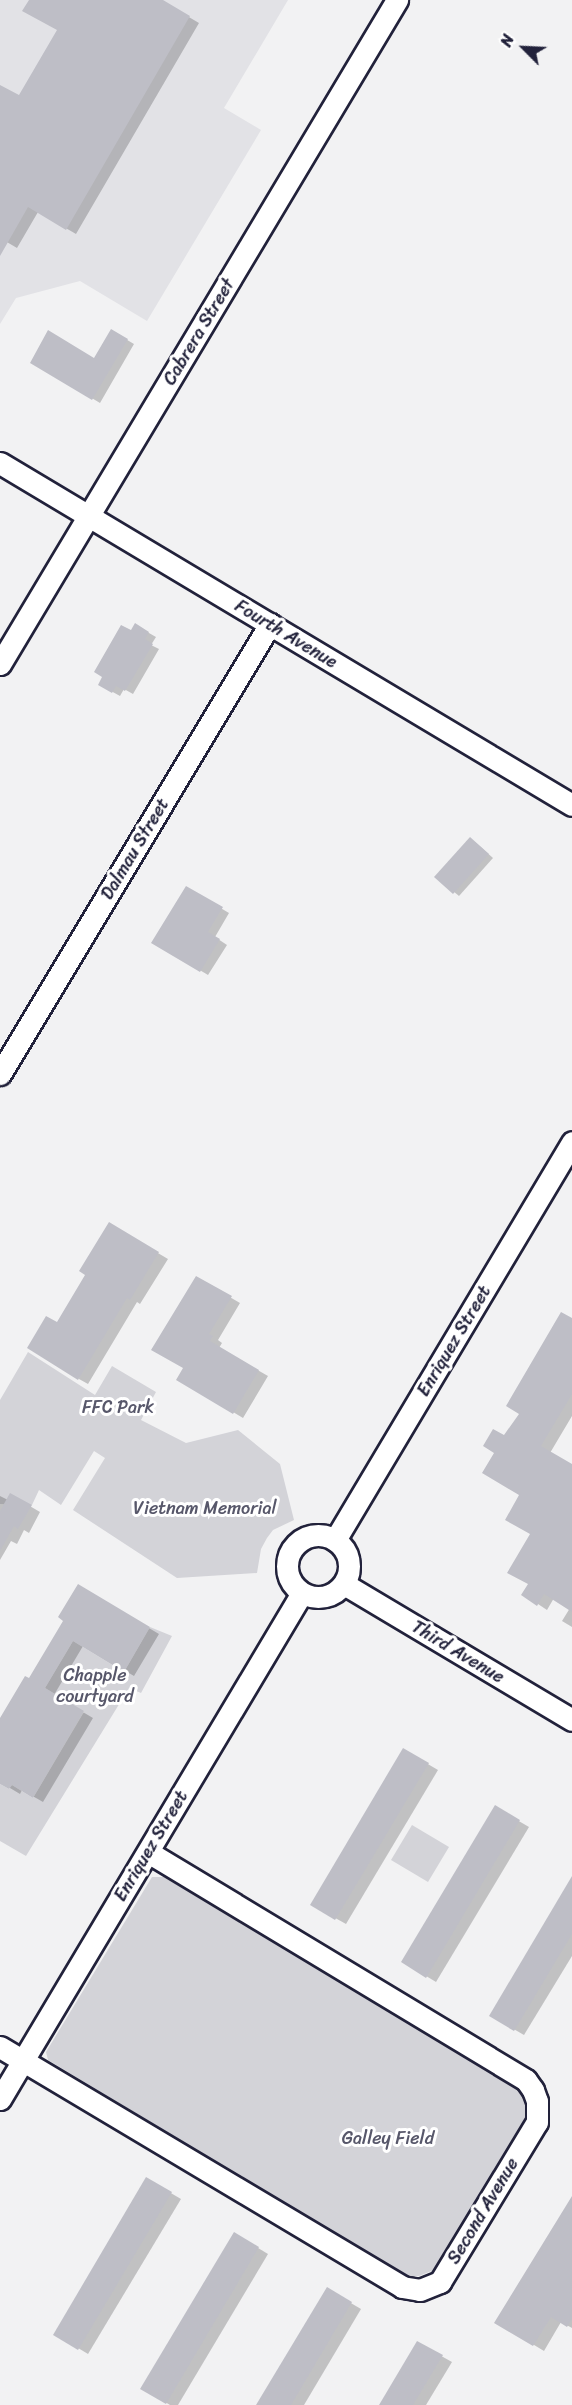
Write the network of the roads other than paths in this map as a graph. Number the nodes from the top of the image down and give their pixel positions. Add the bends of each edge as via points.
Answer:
1 (397, 0) edge
2 (0, 463) edge
3 (89, 516) junction
4 (270, 624) junction
5 (0, 664) edge
6 (572, 805) edge
7 (0, 1074) edge
8 (572, 1143) edge
9 (335, 1540) junction
10 (344, 1584) junction
11 (302, 1593) junction
12 (572, 1720) edge
13 (148, 1852) junction
14 (0, 2047) edge
15 (23, 2061) junction
16 (0, 2099) edge

1 - 3 street, Cabrera Street
2 - 3 street, Fourth Avenue
3 - 4 street, Fourth Avenue
3 - 5 street, Cabrera Street
4 - 6 street, Fourth Avenue
4 - 7 street, Dalmau Street
8 - 9 street, Enriquez Street
9 - 10 street via 347,1555 348,1575
9 - 11 street via 316,1535 291,1549 289,1578
10 - 11 street via 320,1597
10 - 12 street, Third Avenue
11 - 13 street, Enriquez Street
13 - 15 street, Enriquez Street
13 - 15 street, Second Avenue via 526,2080 537,2101 537,2122 440,2282 420,2290 410,2289
14 - 15 street, Second Avenue
15 - 16 street, Enriquez Street

